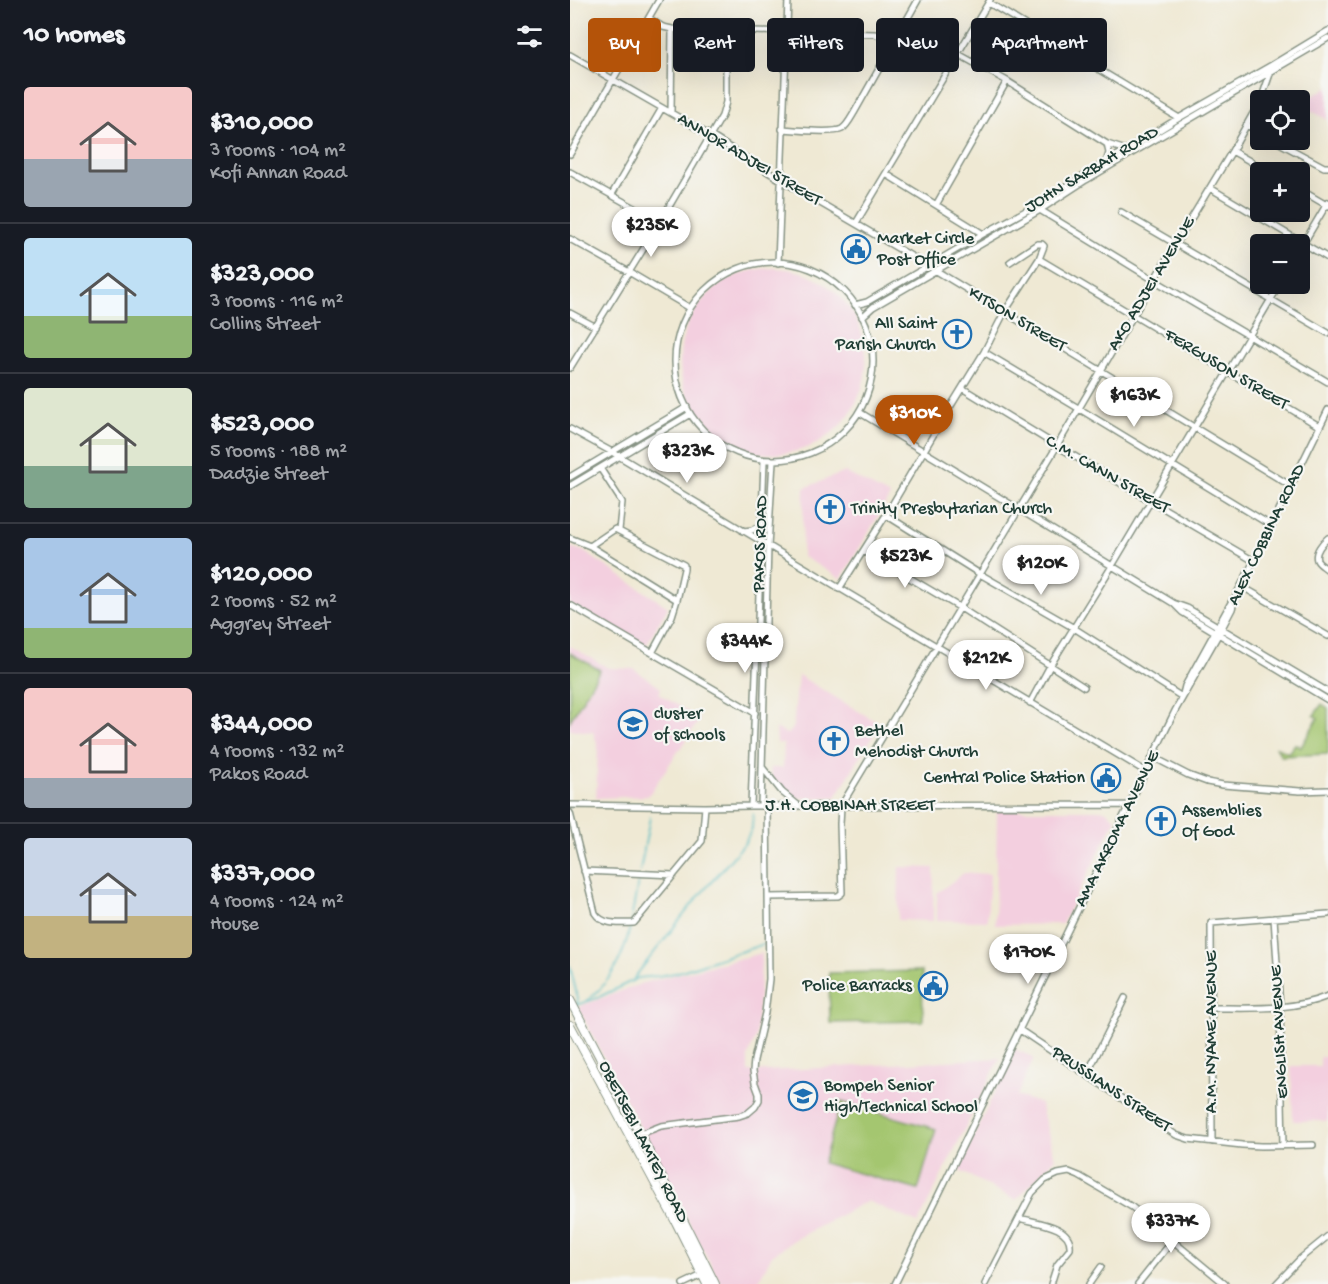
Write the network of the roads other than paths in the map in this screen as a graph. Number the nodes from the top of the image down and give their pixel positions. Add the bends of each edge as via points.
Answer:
1 (659, 0) edge
2 (788, 0) edge
3 (918, 0) edge
4 (989, 1) edge
5 (649, 18) edge
6 (788, 18) edge
7 (908, 18) edge
8 (661, 26) edge
9 (672, 29) joint
10 (1328, 31) edge
11 (1328, 38) edge
12 (959, 52) edge
13 (570, 55) edge
14 (959, 55) edge
15 (1272, 65) junction
16 (618, 72) edge
17 (725, 72) edge
18 (786, 72) edge
19 (877, 72) edge
20 (947, 72) edge
21 (1270, 74) junction
22 (614, 79) junction
23 (1007, 81) junction
24 (1264, 90) edge
25 (662, 108) junction
26 (671, 113) junction
27 (1179, 118) junction
28 (1250, 119) edge
29 (1247, 125) junction
30 (1250, 127) edge
31 (782, 129) junction
32 (711, 136) junction
33 (1107, 144) junction
34 (1126, 150) junction
35 (1293, 150) edge
36 (1232, 151) junction
37 (570, 154) edge
38 (1106, 162) junction
39 (1251, 162) edge
40 (1328, 167) edge
41 (570, 172) edge
42 (886, 174) junction
43 (781, 180) junction
44 (1210, 189) junction
45 (612, 194) junction
46 (1310, 195) edge
47 (936, 205) junction
48 (1327, 205) edge
49 (1040, 210) junction
50 (1122, 212) dead end
51 (660, 222) junction
52 (856, 223) junction
53 (983, 234) junction
54 (1288, 234) edge
55 (1309, 234) edge
56 (570, 239) edge
57 (1175, 244) junction
58 (1310, 247) edge
59 (1328, 258) edge
60 (1039, 259) junction
61 (778, 262) junction
62 (1010, 262) dead end
63 (928, 267) junction
64 (935, 270) junction
65 (629, 272) junction
66 (1154, 279) junction
67 (1274, 294) edge
68 (1270, 300) junction
69 (855, 305) junction
70 (690, 308) junction
71 (570, 313) edge
72 (1005, 313) junction
73 (1133, 314) junction
74 (862, 317) junction
75 (596, 327) junction
76 (1328, 333) edge
77 (1249, 336) junction
78 (984, 352) junction
79 (570, 368) edge
80 (1101, 370) junction
81 (1228, 371) junction
82 (1328, 382) edge
83 (962, 388) junction
84 (687, 407) junction
85 (1078, 408) junction
86 (1328, 410) edge
87 (859, 412) junction
88 (690, 414) junction
89 (1319, 426) junction
90 (1194, 428) junction
91 (570, 429) edge
92 (1057, 446) junction
93 (612, 452) junction
94 (924, 452) junction
95 (619, 457) junction
96 (764, 461) junction
97 (773, 461) junction
98 (1172, 465) junction
99 (600, 468) junction
100 (570, 477) edge
101 (570, 486) edge
102 (1291, 486) junction
103 (1150, 501) junction
104 (1018, 509) junction
105 (886, 515) junction
106 (762, 525) junction
107 (1272, 526) junction
108 (619, 530) junction
109 (743, 531) junction
110 (570, 538) edge
111 (1328, 538) edge
112 (760, 542) junction
113 (590, 546) junction
114 (768, 546) junction
115 (864, 551) junction
116 (1254, 561) junction
117 (1112, 566) junction
118 (1328, 570) edge
119 (980, 574) junction
120 (1241, 585) junction
121 (839, 589) junction
122 (677, 600) junction
123 (570, 605) edge
124 (959, 607) junction
125 (1074, 628) junction
126 (1218, 630) junction
127 (1328, 636) edge
128 (936, 647) junction
129 (652, 653) junction
130 (1050, 666) junction
131 (1084, 687) dead end
132 (1328, 692) edge
133 (1182, 697) junction
134 (1328, 700) edge
135 (1030, 703) junction
136 (755, 713) junction
137 (1152, 757) junction
138 (762, 767) junction
139 (1145, 771) junction
140 (1328, 790) edge
141 (1130, 805) junction
142 (570, 806) edge
143 (751, 806) junction
144 (764, 806) junction
145 (799, 806) junction
146 (841, 806) junction
147 (705, 807) junction
148 (570, 813) edge
149 (584, 871) junction
150 (674, 875) junction
151 (768, 897) junction
152 (1328, 914) edge
153 (1274, 918) junction
154 (1328, 996) edge
155 (1125, 998) dead end
156 (570, 1000) edge
157 (1211, 1008) junction
158 (1280, 1008) junction
159 (570, 1025) edge
160 (1020, 1029) junction
161 (1087, 1074) junction
162 (640, 1134) junction
163 (1212, 1142) junction
164 (1313, 1145) dead end
165 (1283, 1146) junction
166 (1019, 1218) junction
167 (1328, 1236) edge
168 (1173, 1240) junction
169 (1101, 1267) dead end
170 (702, 1275) junction
171 (683, 1284) edge
172 (707, 1284) edge
173 (716, 1284) edge
174 (895, 1284) edge
175 (985, 1284) edge
176 (1051, 1284) edge
177 (1089, 1284) edge
178 (1138, 1284) edge
179 (1225, 1284) edge
180 (1276, 1284) edge

1 - 5 street
2 - 6 street
3 - 7 street
4 - 12 street
4 - 27 street
8 - 9 street
9 - 26 street
10 - 15 street, JOHN SARBAH ROAD
11 - 21 street, JOHN SARBAH ROAD
13 - 22 street, ANNOR ADJEI STREET
14 - 23 street
15 - 21 street, AKO ADJEI AVENUE
15 - 27 street, JOHN SARBAH ROAD
16 - 22 street
17 - 32 street via 725,109
18 - 31 street
19 - 31 street via 841,129
20 - 42 street
21 - 24 street, AKO ADJEI AVENUE
21 - 49 street, JOHN SARBAH ROAD
22 - 25 street, ANNOR ADJEI STREET
22 - 37 street
23 - 33 street
23 - 47 street
25 - 26 street, ANNOR ADJEI STREET
25 - 45 street
26 - 32 street, ANNOR ADJEI STREET
27 - 34 street, JOHN SARBAH ROAD
28 - 29 street, AKO ADJEI AVENUE
29 - 30 street
29 - 36 street, AKO ADJEI AVENUE
31 - 43 street
32 - 43 street, ANNOR ADJEI STREET
32 - 51 street
33 - 34 street
33 - 38 street
34 - 38 street, JOHN SARBAH ROAD
35 - 40 street
36 - 39 street
36 - 44 street, AKO ADJEI AVENUE
38 - 53 street, JOHN SARBAH ROAD
41 - 45 street
42 - 47 street
42 - 52 street
43 - 52 street, ANNOR ADJEI STREET
43 - 61 street
44 - 54 street
44 - 57 street, AKO ADJEI AVENUE
45 - 51 street
46 - 48 street
47 - 53 street
48 - 55 street
49 - 64 street, JOHN SARBAH ROAD
49 - 66 street
50 - 57 street
51 - 65 street
52 - 63 street, ANNOR ADJEI STREET
53 - 63 street, JOHN SARBAH ROAD
56 - 65 street
57 - 66 street, AKO ADJEI AVENUE
57 - 68 street
58 - 59 street
60 - 62 street, FERGUSON STREET via 1044,249 1041,244
60 - 72 street
60 - 73 street, FERGUSON STREET
61 - 69 street via 816,272 833,282
61 - 70 street via 752,265 728,274 707,288
63 - 64 street, KITSON STREET
63 - 69 street, JOHN SARBAH ROAD
64 - 72 street, KITSON STREET
64 - 74 street, JOHN SARBAH ROAD
65 - 70 street
65 - 75 street
66 - 73 street, AKO ADJEI AVENUE
66 - 77 street
67 - 68 street
68 - 76 street
68 - 77 street
69 - 74 street
70 - 84 street via 678,333 674,361 678,388
71 - 75 street
72 - 78 street
72 - 80 street, KITSON STREET
73 - 80 street, AKO ADJEI AVENUE
73 - 81 street, FERGUSON STREET
74 - 87 street via 870,335 873,360 870,386
75 - 79 street
77 - 81 street
77 - 82 street
78 - 83 street
78 - 85 street
80 - 85 street, AKO ADJEI AVENUE
80 - 90 street, KITSON STREET
81 - 89 street, FERGUSON STREET
81 - 90 street
83 - 92 street, C.M. CANN STREET
83 - 94 street
84 - 88 street
84 - 93 street
85 - 92 street, AKO ADJEI AVENUE
85 - 98 street
86 - 89 street, ALEX COBBINA ROAD
87 - 94 street
87 - 97 street via 830,442 810,453
88 - 95 street
88 - 96 street via 710,436 735,452
89 - 102 street, ALEX COBBINA ROAD
90 - 98 street
90 - 102 street, KITSON STREET
91 - 93 street
92 - 103 street, C.M. CANN STREET
92 - 104 street, AKO ADJEI AVENUE
93 - 95 street
93 - 100 street
94 - 104 street
94 - 105 street
95 - 99 street
95 - 109 street
96 - 97 street
96 - 106 street, PAKOS ROAD
97 - 114 street, PAKOS ROAD
98 - 103 street
98 - 107 street
99 - 101 street
99 - 108 street via 622,502
102 - 107 street, ALEX COBBINA ROAD
103 - 116 street, C.M. CANN STREET
103 - 117 street
104 - 117 street
104 - 119 street, AKO ADJEI AVENUE
105 - 115 street
105 - 119 street
106 - 109 street
106 - 112 street, PAKOS ROAD
107 - 116 street, ALEX COBBINA ROAD
108 - 113 street via 612,530
108 - 122 street via 684,565
109 - 112 street
110 - 113 street
111 - 118 street via 1316,558
112 - 114 street
112 - 136 street, PAKOS ROAD
113 - 122 street
114 - 121 street
114 - 138 street, PAKOS ROAD
115 - 121 street
115 - 124 street
116 - 120 street, ALEX COBBINA ROAD
117 - 125 street
117 - 126 street
119 - 124 street, AKO ADJEI AVENUE
119 - 125 street
120 - 126 street, ALEX COBBINA ROAD
120 - 127 street
121 - 128 street
122 - 129 street
123 - 129 street
124 - 128 street, AKO ADJEI AVENUE
124 - 130 street
125 - 130 street
125 - 133 street
126 - 132 street
126 - 133 street, AMA AKROMA AVENUE
126 - 134 street
128 - 135 street
128 - 146 street, AKO ADJEI AVENUE
129 - 136 street
130 - 131 street
130 - 135 street
133 - 137 street, AMA AKROMA AVENUE
135 - 139 street
136 - 143 street, PAKOS ROAD
137 - 139 street, AMA AKROMA AVENUE
137 - 140 street via 1207,782
138 - 144 street, PAKOS ROAD
138 - 145 street
139 - 141 street, AMA AKROMA AVENUE
141 - 146 street, J.H. COBBINAH STREET
141 - 160 street, AMA AKROMA AVENUE
142 - 147 street, J.H. COBBINAH STREET
143 - 144 street, J.H. COBBINAH STREET
143 - 147 street, J.H. COBBINAH STREET
144 - 145 street, J.H. COBBINAH STREET
144 - 151 street, PAKOS ROAD
145 - 146 street, J.H. COBBINAH STREET
146 - 151 street via 842,893
147 - 150 street via 702,841
148 - 149 street
149 - 150 street
149 - 150 street via 595,913 603,922 634,923
151 - 162 street, PAKOS ROAD via 769,979 753,1071 759,1100 748,1113 739,1116 661,1126
152 - 153 street
153 - 157 street, A.M. NYAME AVENUE via 1211,923
153 - 158 street, ENGLISH AVENUE
154 - 158 street
155 - 161 street
156 - 162 main road, OBETSEBI LAMTEY ROAD
157 - 158 street
157 - 163 street, A.M. NYAME AVENUE
158 - 165 street, ENGLISH AVENUE
159 - 170 main road, OBETSEBI LAMTEY ROAD
160 - 161 street, PRUSSIANS STREET
160 - 174 street, AMA AKROMA AVENUE
161 - 163 street, PRUSSIANS STREET via 1176,1135
162 - 173 main road, OBETSEBI LAMTEY ROAD
163 - 165 street, PRUSSIANS STREET
164 - 165 street, PRUSSIANS STREET
166 - 168 street via 1041,1183 1069,1172 1132,1207
166 - 175 street
166 - 176 street via 1054,1226 1069,1239 1070,1249 1057,1265
167 - 180 street
168 - 178 street
168 - 179 street
169 - 177 street
170 - 171 street
170 - 172 main road, OBETSEBI LAMTEY ROAD

